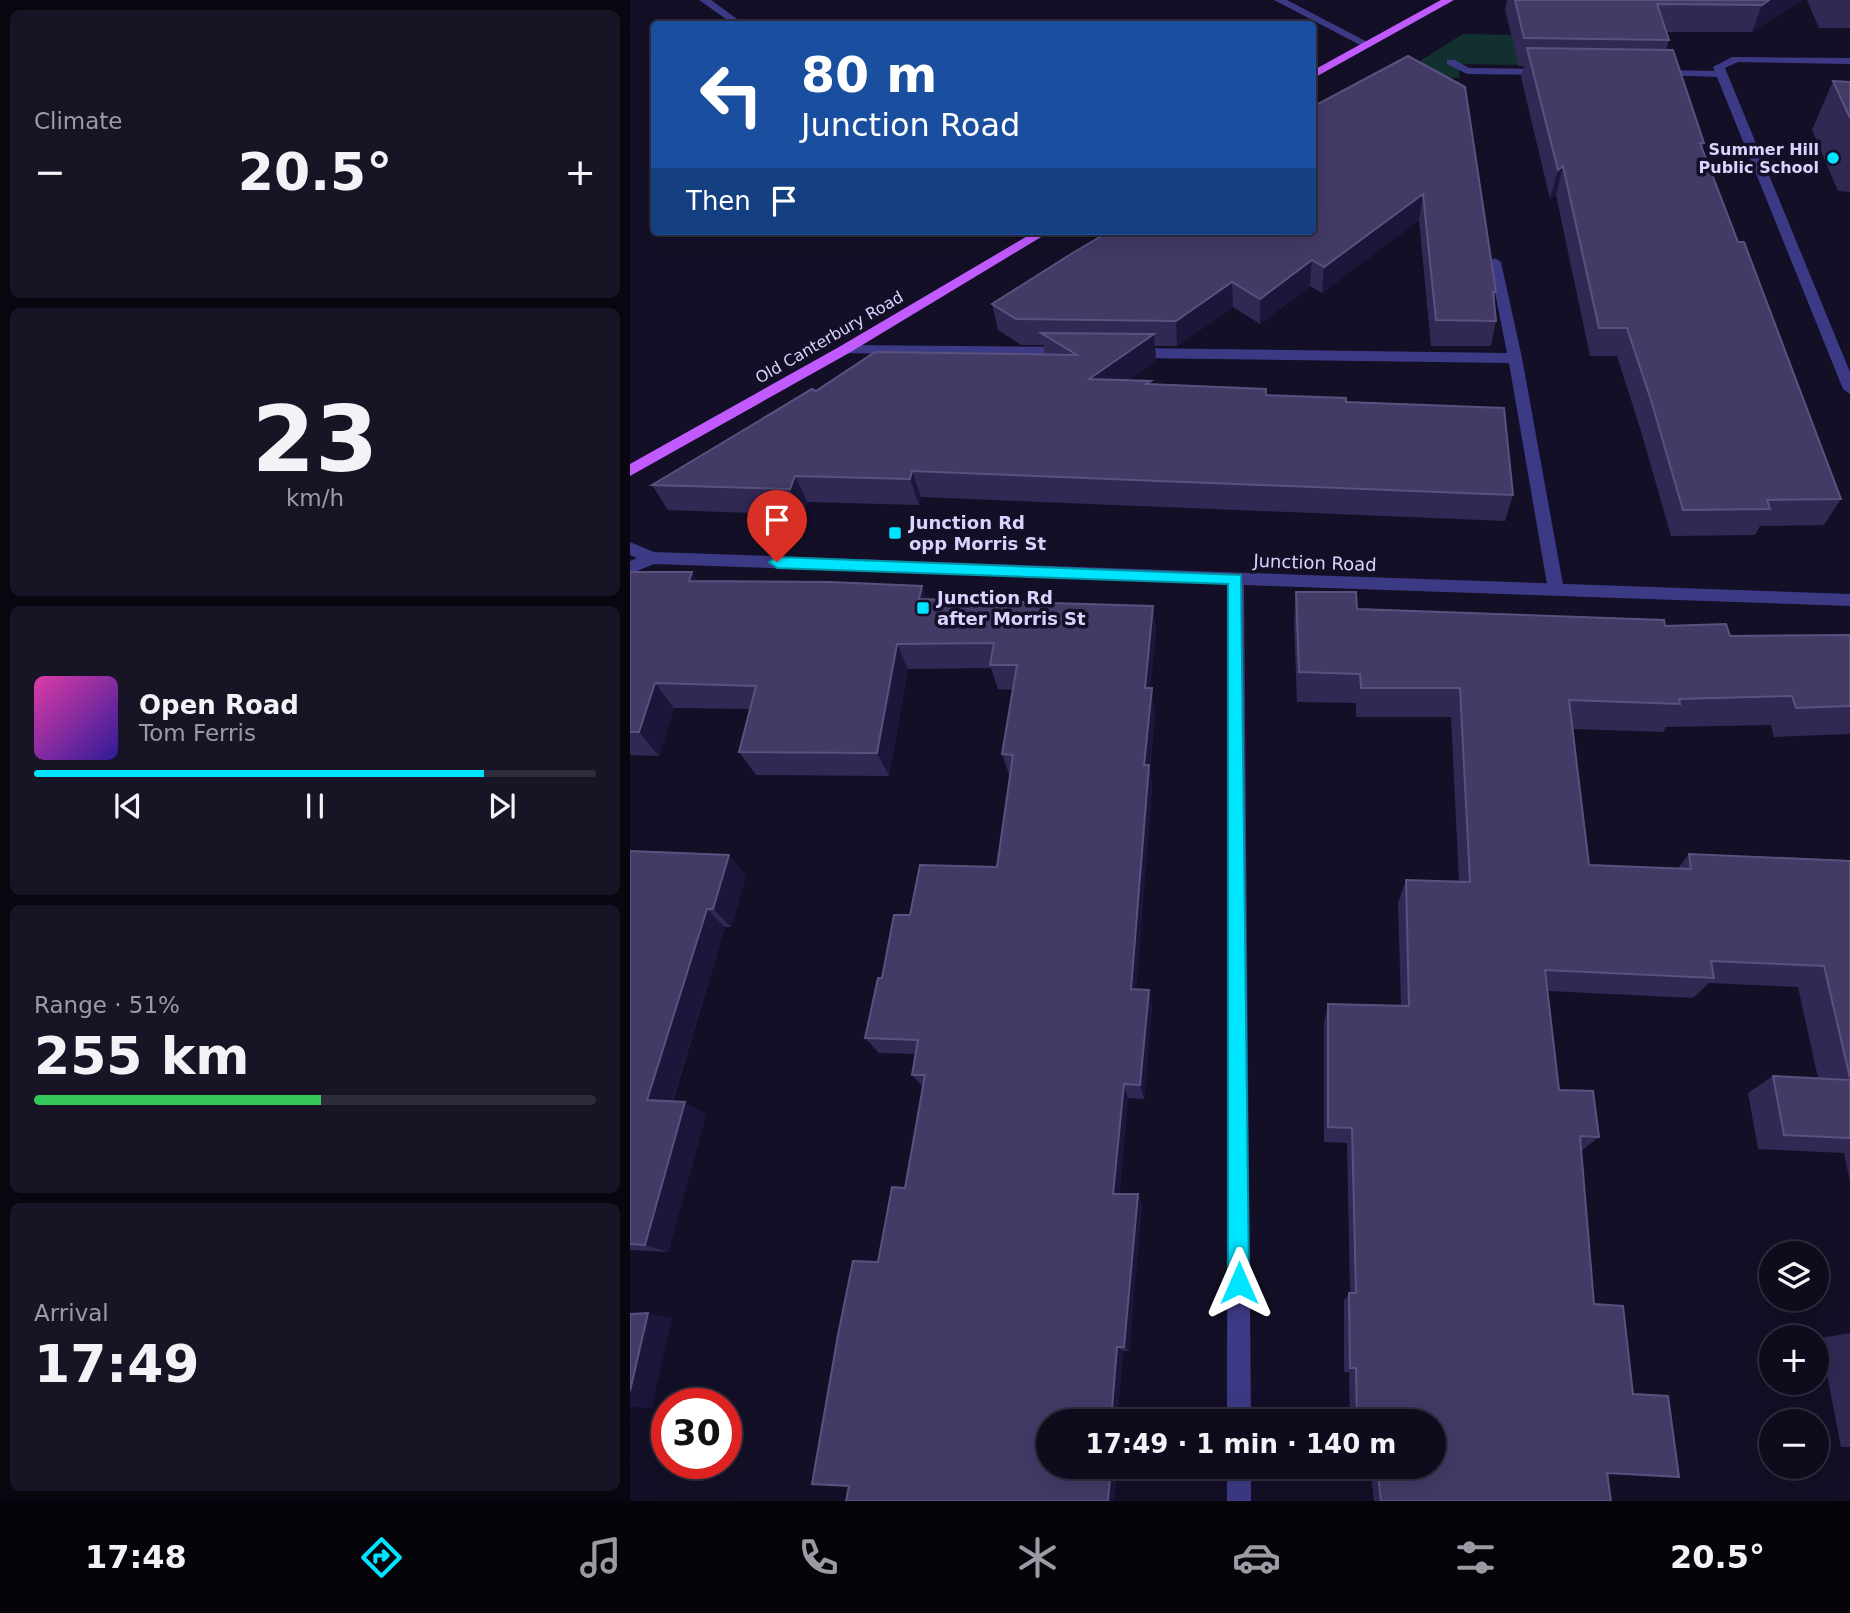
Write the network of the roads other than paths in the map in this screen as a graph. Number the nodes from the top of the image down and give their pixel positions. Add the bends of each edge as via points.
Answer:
1 (704, 0) edge
2 (1279, 0) edge
3 (1449, 0) edge
4 (736, 21) edge
5 (1368, 45) junction
6 (1850, 61) edge
7 (1451, 62) dead end
8 (1720, 71) junction
9 (1558, 72) edge
10 (1650, 73) edge
11 (1316, 74) edge
12 (1035, 235) edge
13 (1495, 262) edge
14 (844, 350) junction
15 (1084, 352) edge
16 (1125, 353) edge
17 (1516, 358) junction
18 (1850, 389) edge
19 (630, 471) edge
20 (630, 548) edge
21 (652, 558) junction
22 (630, 568) edge
23 (1236, 579) junction
24 (1556, 590) junction
25 (1850, 600) edge
26 (1239, 1409) edge
27 (1239, 1479) edge
28 (1240, 1501) edge

1 - 4 street
2 - 5 street
3 - 5 main road
5 - 11 main road
6 - 8 street via 1747,59
7 - 9 street via 1466,71
8 - 10 street
8 - 18 street
12 - 14 main road, Old Canterbury Road
13 - 17 street
14 - 15 street
14 - 19 main road, Old Canterbury Road
16 - 17 street
17 - 24 street
20 - 21 street, Junction Road
21 - 22 street, Junction Road
21 - 23 street, Junction Road
23 - 24 street, Junction Road
23 - 26 street
24 - 25 street, Junction Road
27 - 28 street

